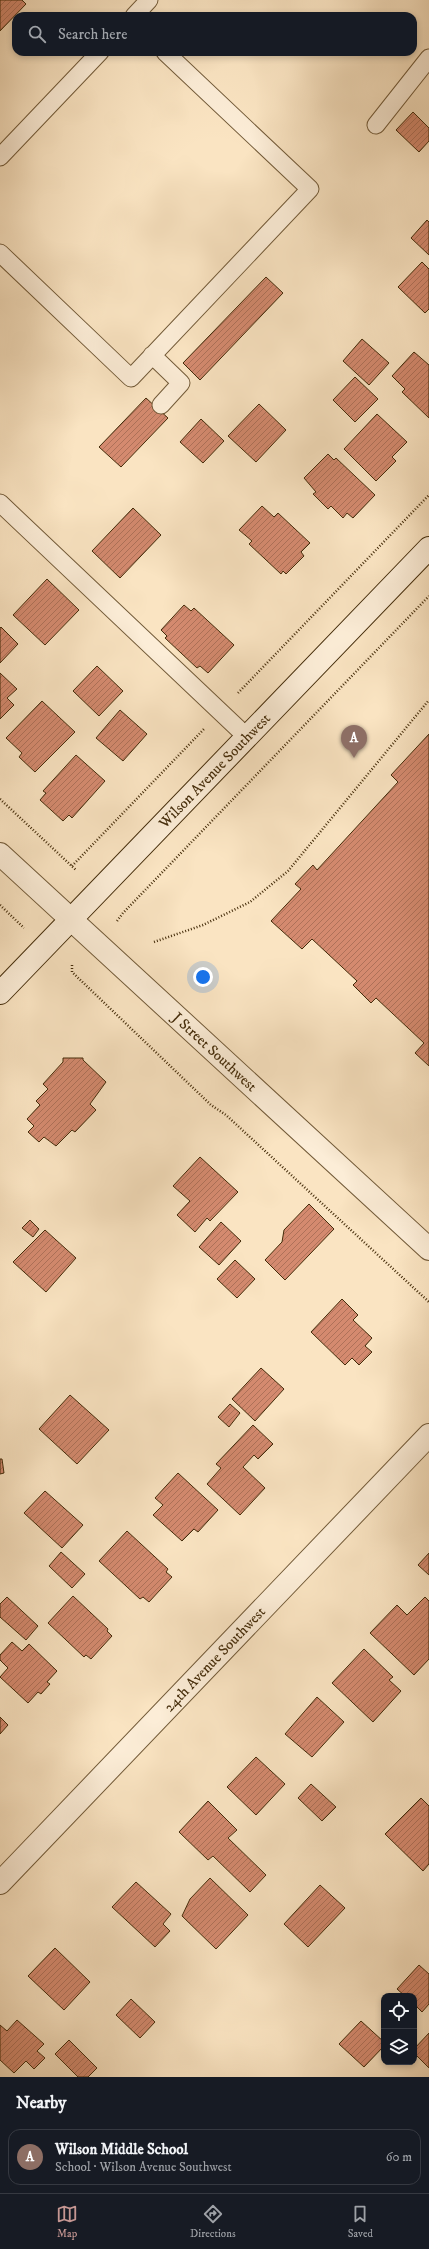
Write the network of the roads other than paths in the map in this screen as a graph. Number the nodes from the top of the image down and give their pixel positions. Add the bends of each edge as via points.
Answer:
1 (149, 0) edge
2 (138, 12) edge
3 (96, 56) edge
4 (169, 56) edge
5 (429, 58) edge
6 (376, 125) dead end
7 (0, 157) edge
8 (0, 253) edge
9 (152, 356) junction
10 (161, 405) dead end
11 (0, 503) edge
12 (429, 548) edge
13 (247, 737) junction
14 (0, 854) edge
15 (70, 920) junction
16 (0, 993) edge
17 (429, 1249) edge
18 (429, 1436) edge
19 (0, 1883) edge

1 - 2 lane
3 - 7 lane
4 - 9 lane via 310,189
5 - 6 lane
8 - 9 lane via 132,378
9 - 10 lane via 181,383
11 - 13 lane
12 - 13 street, Wilson Avenue Southwest
13 - 15 street, Wilson Avenue Southwest
14 - 15 street, J Street Southwest
15 - 16 street, Wilson Avenue Southwest
15 - 17 street, J Street Southwest
18 - 19 street, 24th Avenue Southwest

